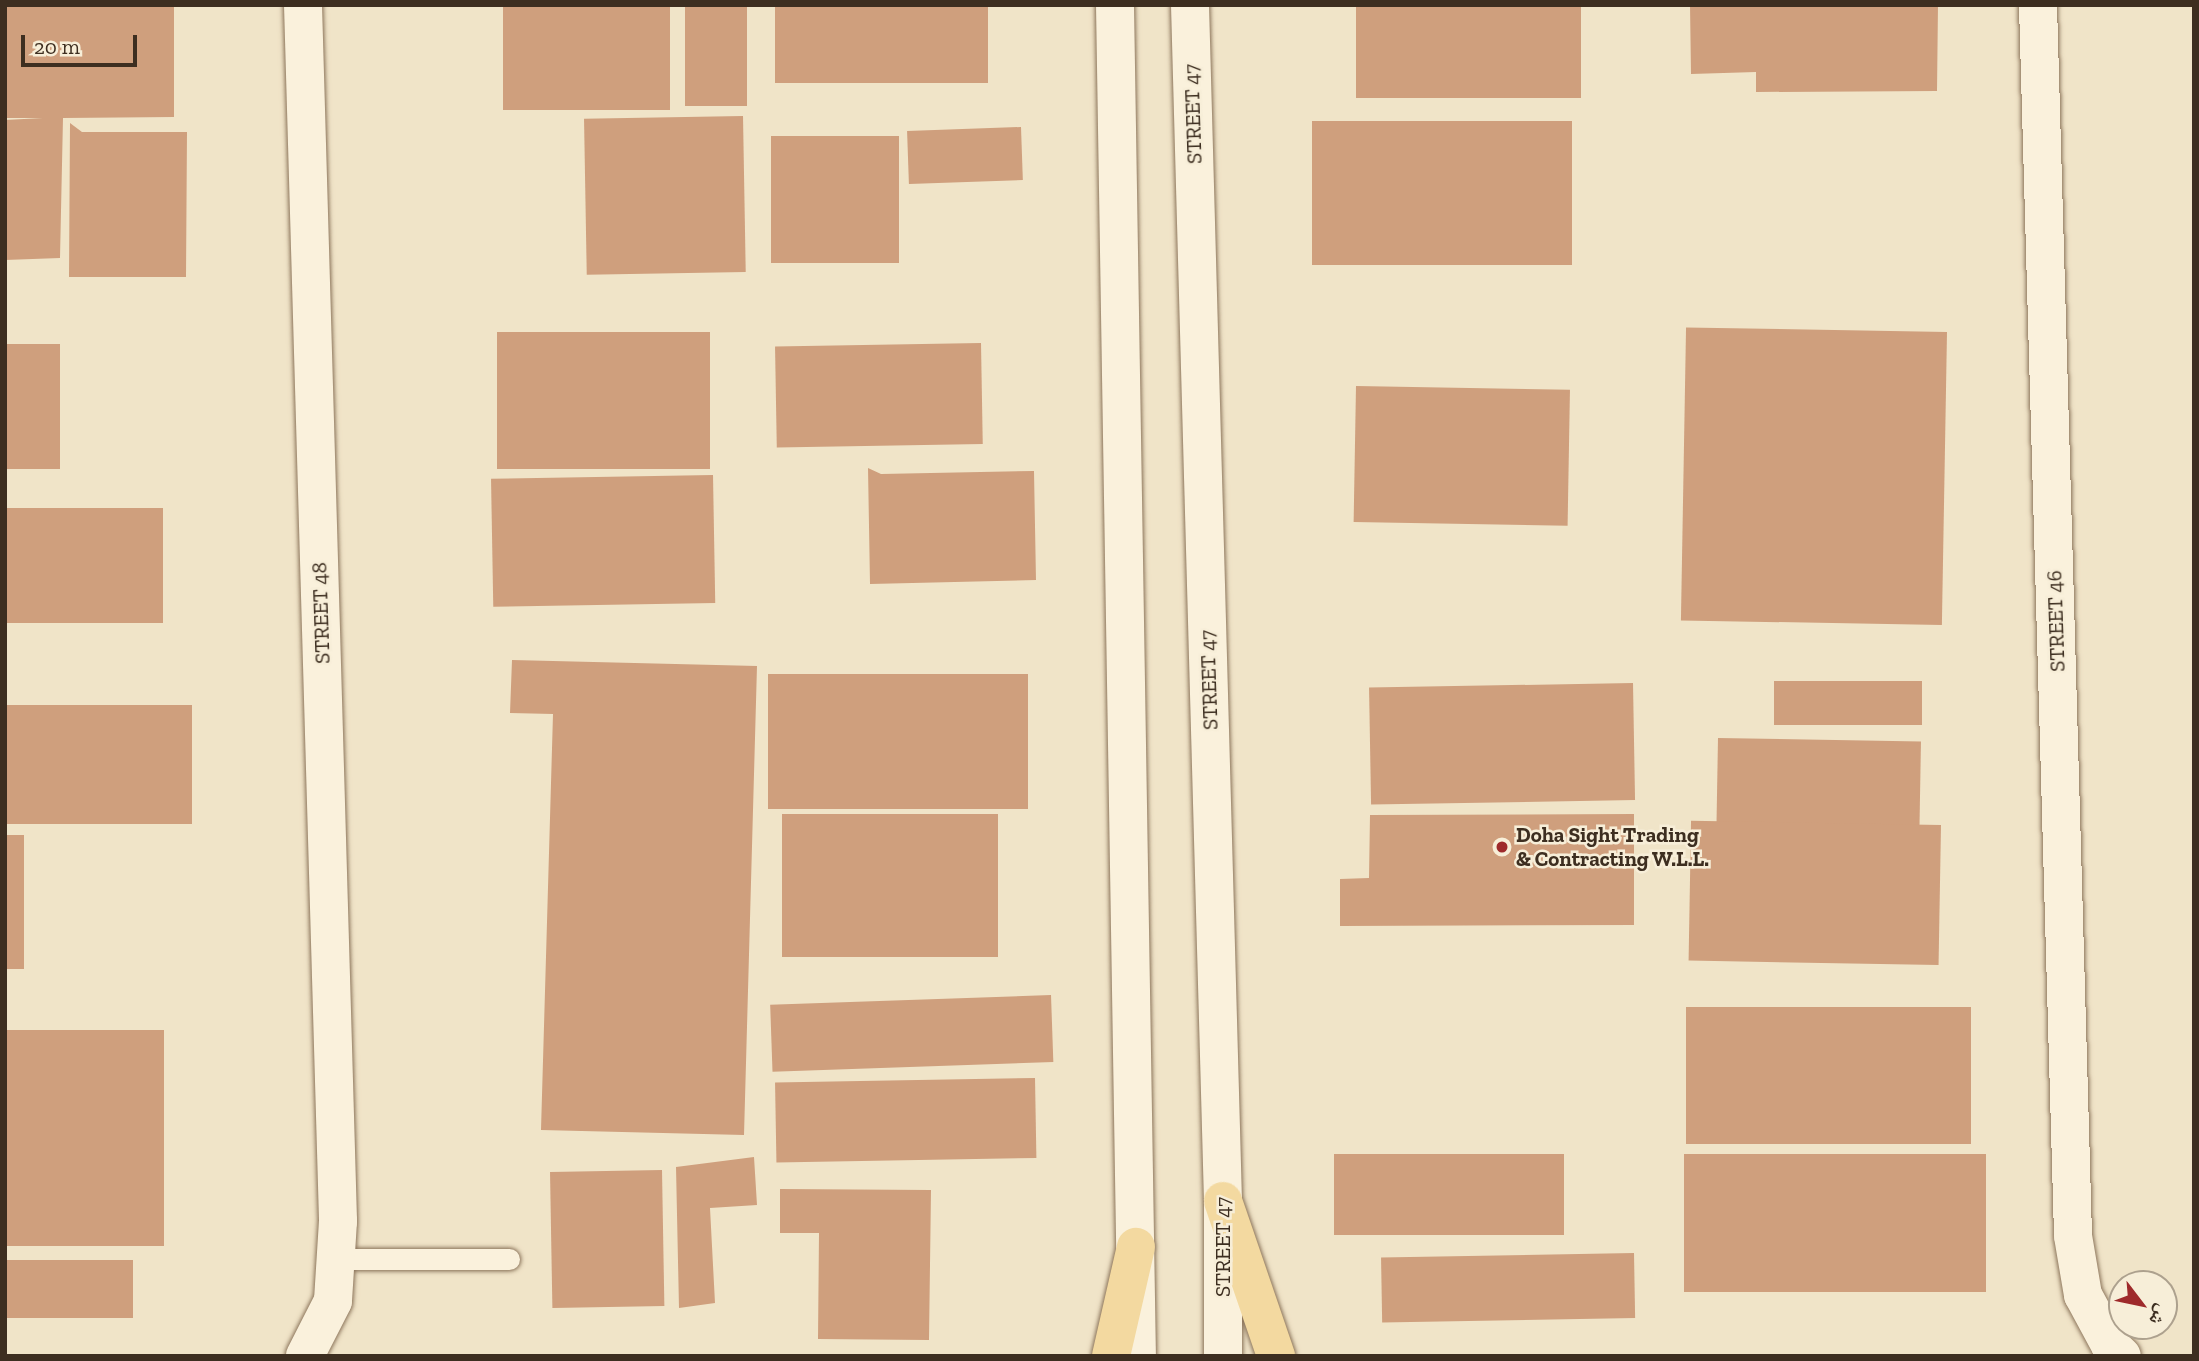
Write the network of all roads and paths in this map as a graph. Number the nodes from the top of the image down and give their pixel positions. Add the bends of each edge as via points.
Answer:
1 (303, 5) edge
2 (1115, 5) edge
3 (1190, 5) edge
4 (2038, 5) edge
5 (1223, 1201) junction
6 (1136, 1247) junction
7 (337, 1259) junction
8 (509, 1259) dead end
9 (305, 1356) edge
10 (1111, 1356) edge
11 (1137, 1356) edge
12 (1223, 1356) edge
13 (1276, 1356) edge
14 (2122, 1356) edge

1 - 7 street, STREET 48
2 - 6 street
3 - 5 street, STREET 47
4 - 14 street, STREET 46 via 2073,1236 2083,1295 2110,1345
5 - 12 street, STREET 47
5 - 13 main road
6 - 10 main road
6 - 11 street
7 - 8 lane
7 - 9 street, STREET 48 via 333,1301

